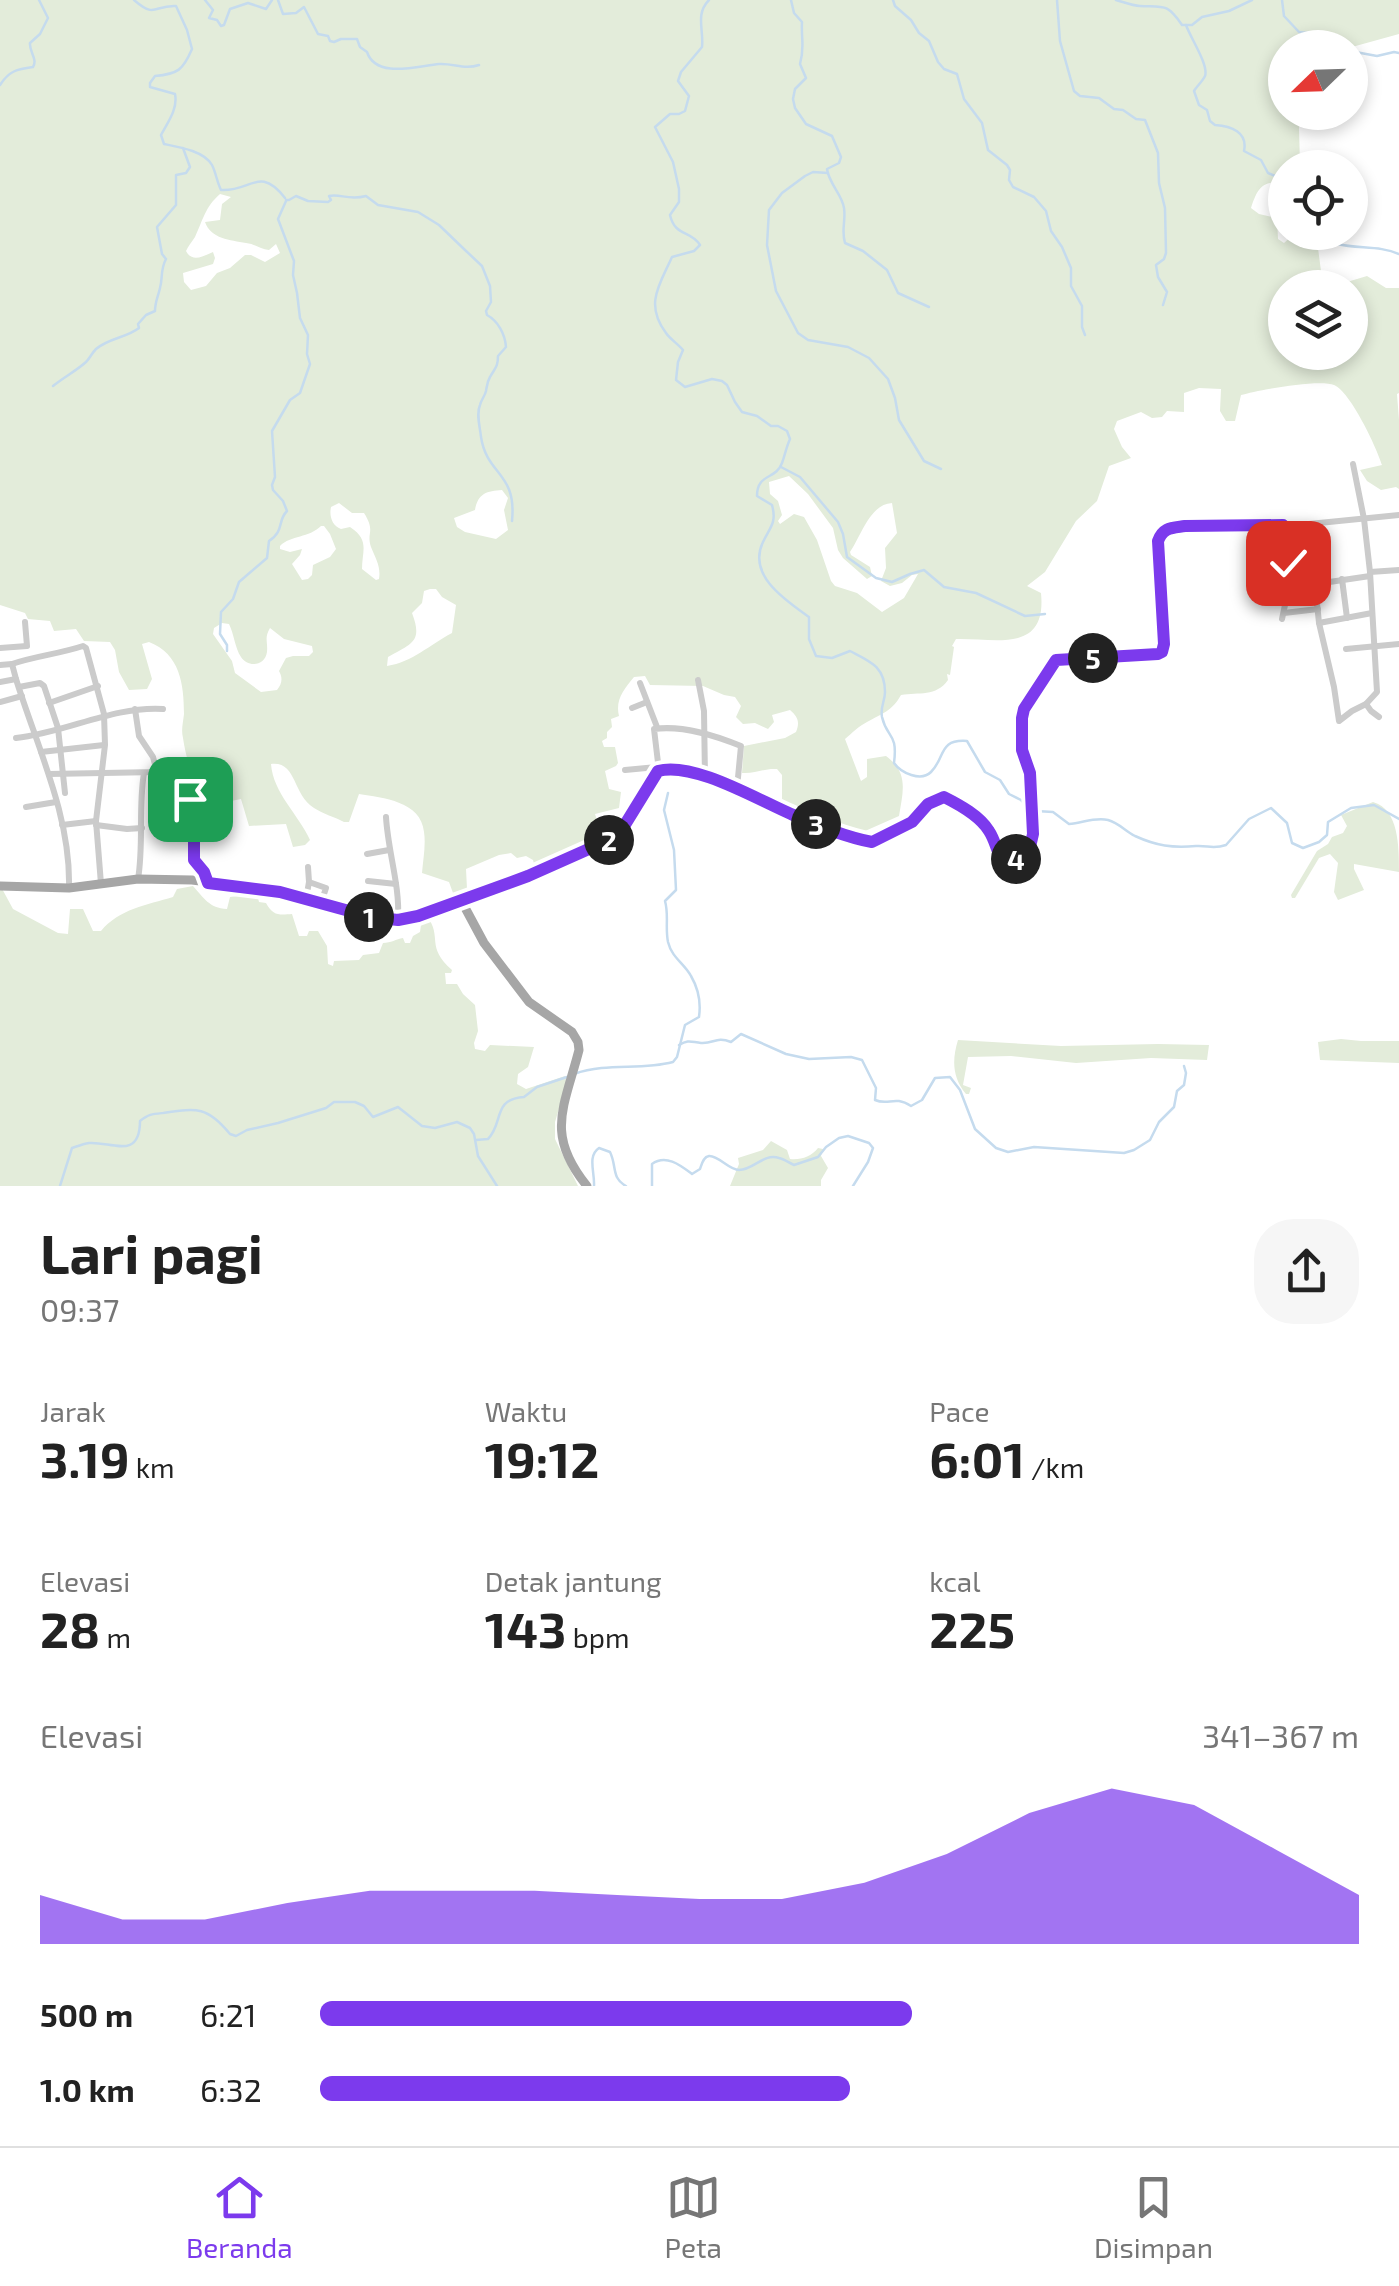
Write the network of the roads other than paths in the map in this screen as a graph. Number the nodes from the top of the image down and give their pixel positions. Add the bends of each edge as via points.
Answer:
1 (1353, 464) dead end
2 (1399, 515) edge
3 (1364, 519) junction
4 (1309, 524) junction
5 (1283, 525) junction
6 (1399, 570) edge
7 (1370, 574) junction
8 (1342, 579) junction
9 (1316, 584) junction
10 (1318, 609) junction
11 (1372, 612) junction
12 (1346, 618) junction
13 (25, 622) dead end
14 (1319, 623) junction
15 (1399, 644) edge
16 (27, 646) junction
17 (1375, 646) junction
18 (0, 648) edge
19 (1346, 649) dead end
20 (28, 658) junction
21 (12, 664) junction
22 (0, 666) edge
23 (698, 680) dead end
24 (0, 682) edge
25 (18, 683) junction
26 (640, 683) dead end
27 (98, 686) junction
28 (22, 696) junction
29 (0, 702) edge
30 (647, 702) junction
31 (50, 703) junction
32 (1366, 704) junction
33 (632, 708) dead end
34 (135, 710) junction
35 (164, 710) dead end
36 (104, 715) junction
37 (1379, 717) dead end
38 (657, 727) junction
39 (58, 728) junction
40 (704, 733) junction
41 (35, 734) junction
42 (16, 738) dead end
43 (105, 746) junction
44 (60, 750) junction
45 (41, 752) junction
46 (658, 769) junction
47 (626, 770) dead end
48 (158, 771) junction
49 (102, 773) junction
50 (144, 773) junction
51 (49, 774) junction
52 (62, 774) junction
53 (705, 778) junction
54 (737, 788) junction
55 (64, 793) dead end
56 (56, 802) junction
57 (26, 807) dead end
58 (386, 817) dead end
59 (96, 823) junction
60 (62, 826) junction
61 (142, 828) junction
62 (389, 850) junction
63 (367, 854) dead end
64 (308, 866) dead end
65 (138, 879) junction
66 (368, 881) dead end
67 (309, 882) junction
68 (208, 883) junction
69 (101, 884) junction
70 (396, 884) junction
71 (0, 886) edge
72 (70, 888) junction
73 (306, 899) junction
74 (462, 902) junction
75 (320, 904) junction
76 (398, 920) junction
77 (587, 1186) edge

1 - 3 street
2 - 3 street
3 - 4 street
3 - 7 street
4 - 5 street
4 - 9 street
5 - 10 street via 1283,616
5 - 54 street via 1162,532 1164,649 1052,664 1022,718 1033,834 1030,847 1006,866 984,824 944,797 872,842
6 - 7 street
7 - 8 street
7 - 11 street
8 - 9 street
8 - 12 street
9 - 10 street
10 - 14 street
11 - 12 street
11 - 17 street
12 - 14 street
13 - 16 street
14 - 32 street via 1339,721
15 - 17 street
16 - 18 street
16 - 20 street
17 - 19 street
17 - 32 street via 1377,692
20 - 21 street
20 - 27 street via 84,646
21 - 22 street
21 - 25 street
23 - 40 street
24 - 25 street
25 - 28 street
25 - 31 street via 42,683
26 - 30 street
27 - 31 street
27 - 36 street
28 - 29 street
28 - 41 street
30 - 33 street
30 - 38 street
31 - 39 street
32 - 37 street
34 - 35 street
34 - 36 street
34 - 48 street via 139,736
36 - 39 street
36 - 43 street
38 - 40 street
38 - 46 street
39 - 41 street
39 - 44 street
40 - 53 street
40 - 54 street via 741,746
41 - 42 street
41 - 45 street
43 - 44 street
43 - 49 street
44 - 45 street
44 - 52 street
45 - 51 street
46 - 47 street
46 - 53 street
46 - 74 street via 618,836
48 - 50 street
48 - 68 street via 194,777 194,860
49 - 50 street
49 - 52 street
49 - 59 street
50 - 61 street
51 - 52 street
51 - 56 street
52 - 55 street
53 - 54 street
56 - 57 street
56 - 60 street
58 - 62 street
59 - 60 street
59 - 61 street
59 - 69 street
60 - 72 street
61 - 65 street
62 - 63 street
62 - 70 street
64 - 67 street
65 - 68 main road
65 - 69 main road
66 - 70 street
67 - 73 street
67 - 75 street via 326,888
68 - 73 main road
69 - 72 main road
70 - 76 street
71 - 72 main road
73 - 75 main road
74 - 76 main road
74 - 77 main road via 529,1002 575,1036 579,1050 560,1126 566,1153
75 - 76 main road

